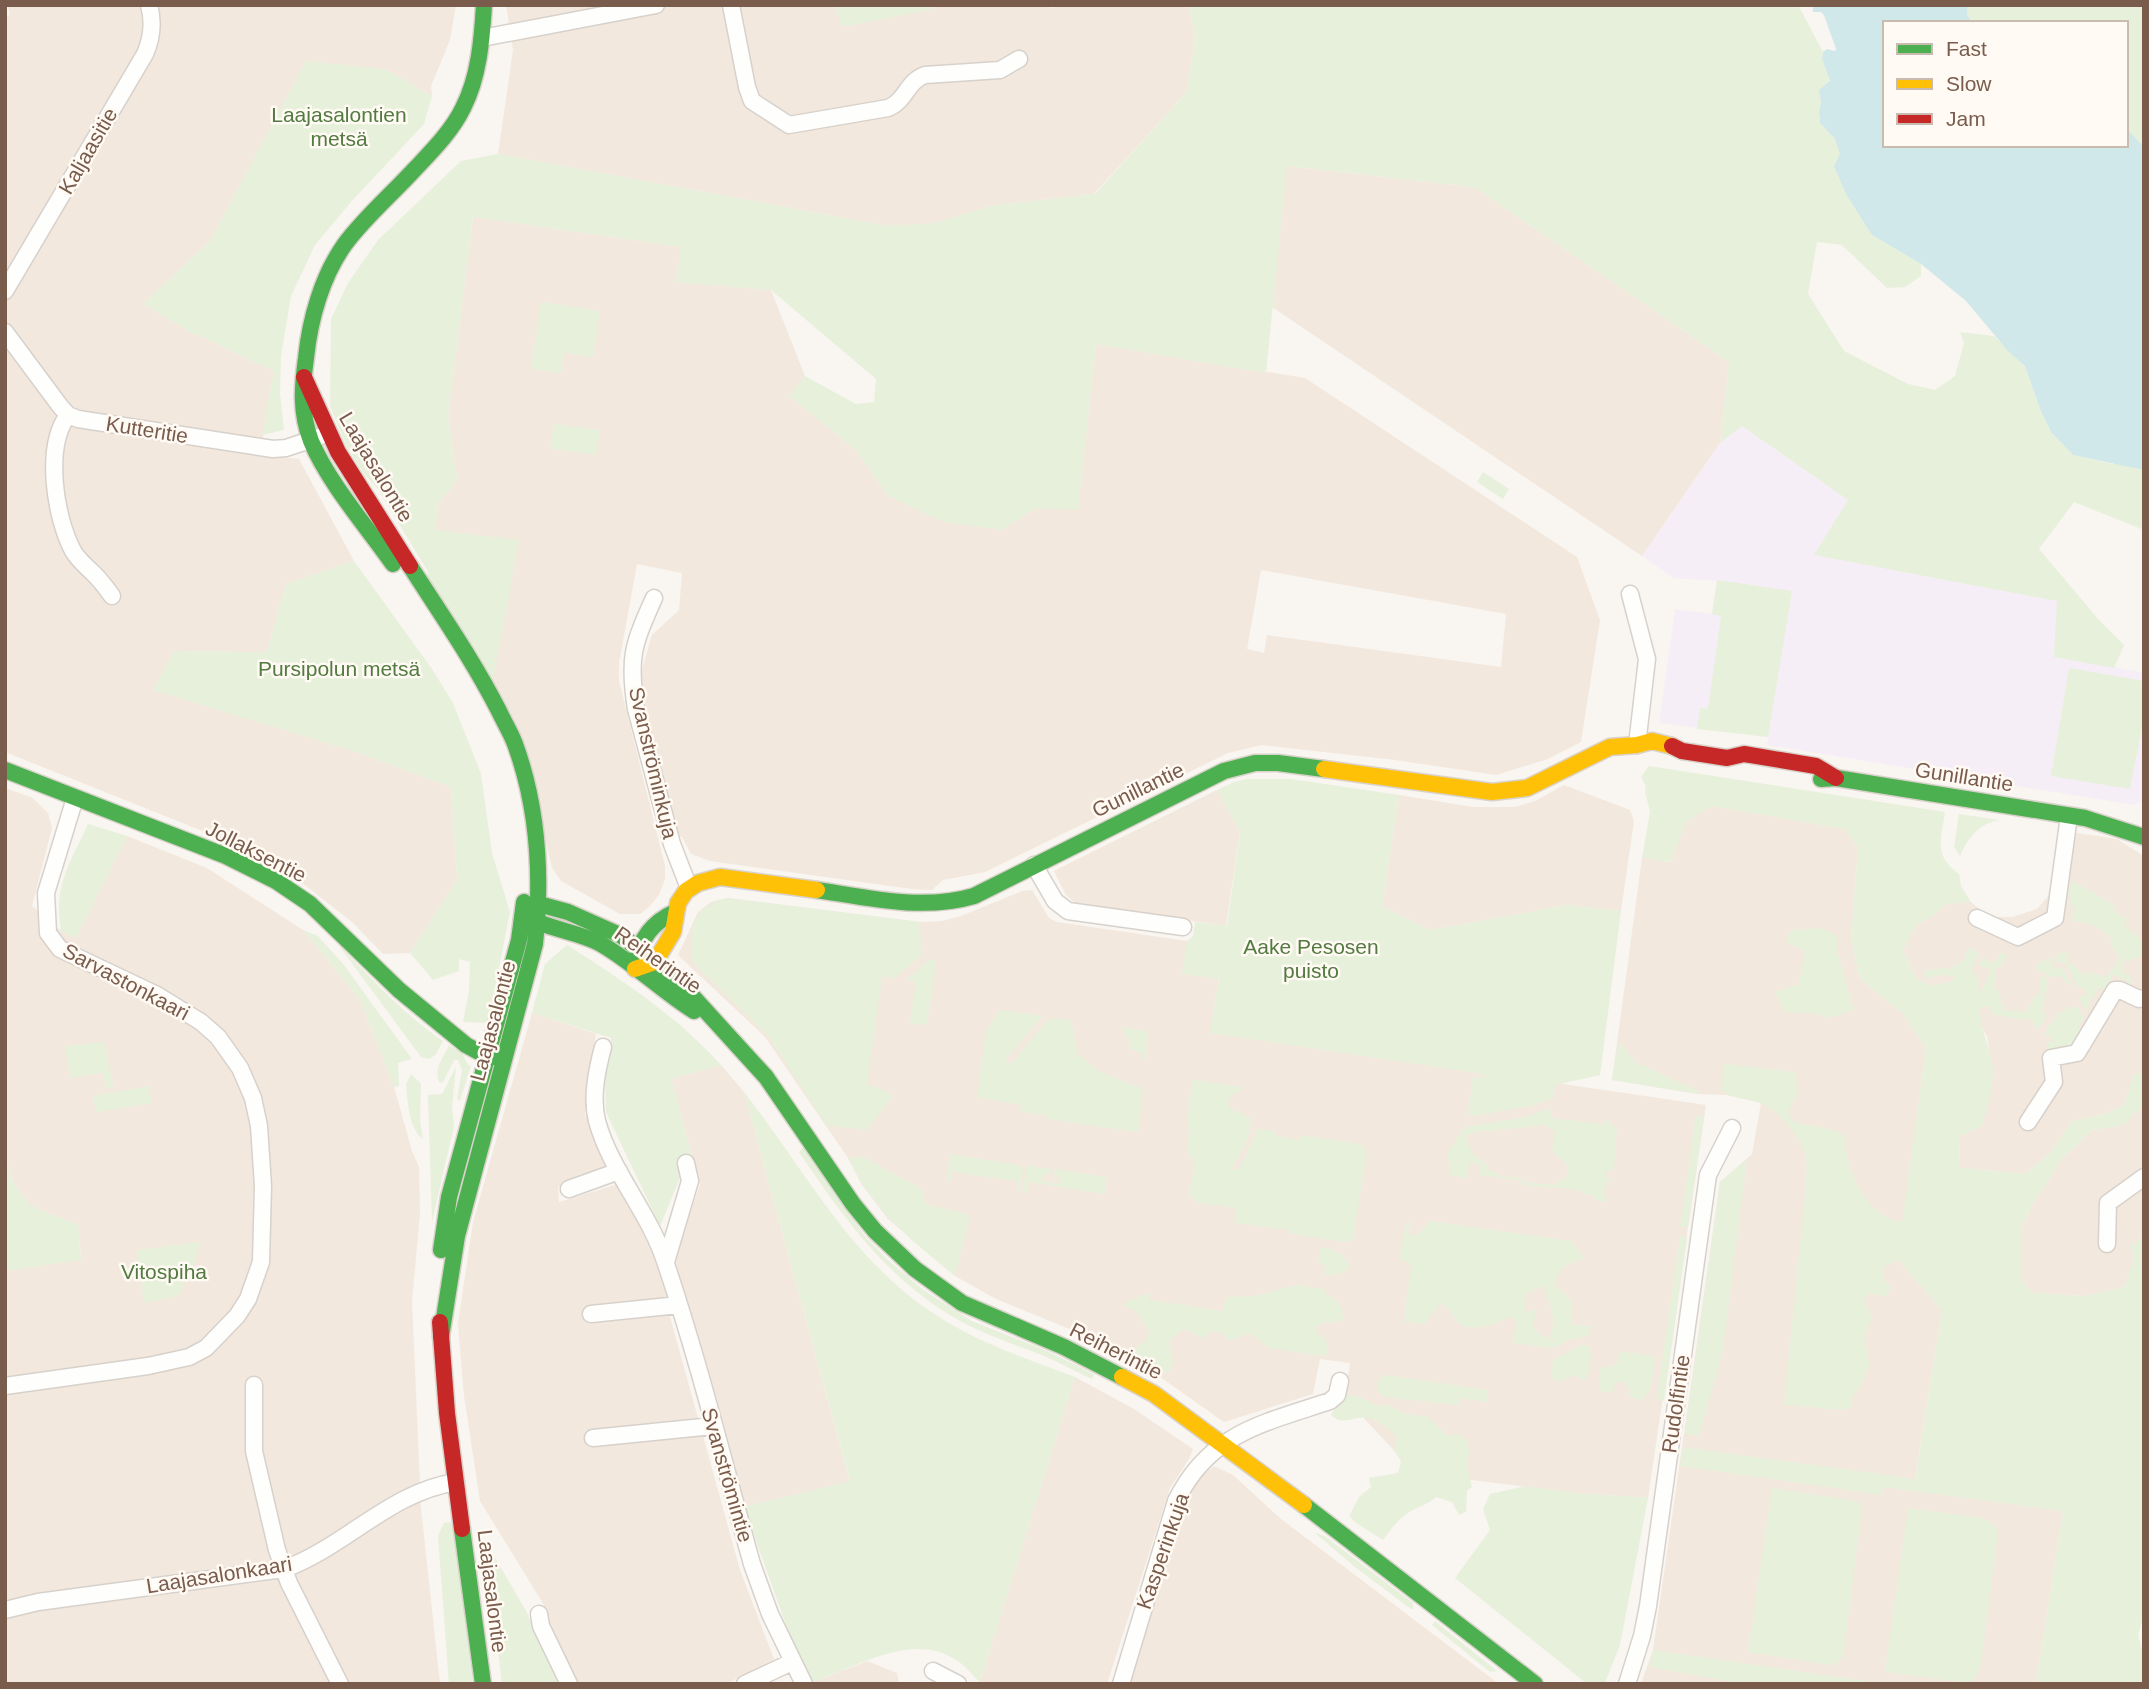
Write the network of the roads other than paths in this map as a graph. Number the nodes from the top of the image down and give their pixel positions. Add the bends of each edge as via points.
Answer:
1 (149, 5) edge
2 (484, 5) edge
3 (656, 5) edge
4 (731, 5) edge
5 (482, 38) junction
6 (1018, 60) dead end
7 (5, 291) edge
8 (5, 332) edge
9 (304, 377) junction
10 (68, 415) junction
11 (328, 434) junction
12 (311, 440) junction
13 (1630, 594) dead end
14 (112, 596) dead end
15 (654, 598) dead end
16 (438, 612) junction
17 (500, 717) junction
18 (1637, 745) junction
19 (5, 770) edge
20 (75, 797) junction
21 (2077, 817) junction
22 (2144, 824) edge
23 (2144, 837) edge
24 (1034, 864) junction
25 (689, 888) junction
26 (538, 904) junction
27 (675, 912) junction
28 (523, 913) junction
29 (1977, 918) dead end
30 (537, 924) junction
31 (1183, 927) dead end
32 (637, 947) junction
33 (655, 962) junction
34 (635, 969) junction
35 (2144, 998) edge
36 (716, 1025) junction
37 (603, 1047) dead end
38 (490, 1050) junction
39 (506, 1057) junction
40 (2028, 1122) dead end
41 (1732, 1128) dead end
42 (686, 1163) dead end
43 (619, 1171) junction
44 (2144, 1177) edge
45 (569, 1189) dead end
46 (2106, 1244) dead end
47 (666, 1262) junction
48 (679, 1305) junction
49 (591, 1314) dead end
50 (441, 1337) junction
51 (1340, 1381) dead end
52 (254, 1385) dead end
53 (5, 1386) edge
54 (713, 1426) junction
55 (593, 1438) dead end
56 (1222, 1444) junction
57 (456, 1482) junction
58 (284, 1569) junction
59 (5, 1610) edge
60 (539, 1614) dead end
61 (792, 1662) junction
62 (933, 1671) dead end
63 (340, 1684) edge
64 (483, 1684) edge
65 (569, 1684) edge
66 (746, 1684) edge
67 (804, 1684) edge
68 (958, 1684) edge
69 (1121, 1684) edge
70 (1535, 1684) edge
71 (1627, 1684) edge

1 - 7 street, Kaljaasitie via 152,34 145,54
2 - 5 main road, Laajasalontie
3 - 5 street
4 - 6 street via 752,101 789,125 895,105 914,80 925,75 1000,70
5 - 9 main road, Laajasalontie via 469,95 456,122 345,244 330,269 310,328
8 - 10 street
9 - 11 main road, Laajasalontie
9 - 12 main road, Laajasalontie via 300,396
10 - 12 street, Kutteritie via 265,449
10 - 14 street via 55,441 56,491 74,552
11 - 12 street, Kutteritie
11 - 16 main road, Laajasalontie
12 - 16 main road, Laajasalontie via 326,470 413,592
13 - 18 street via 1647,659
15 - 25 street, Svanströminkuja via 634,642 633,687 672,844
16 - 17 main road, Laajasalontie via 484,682
17 - 26 main road, Laajasalontie via 515,744 528,793 536,841
17 - 28 main road, Laajasalontie via 521,813
18 - 21 main road, Gunillantie via 1663,756 1682,751 1727,758 1744,754 1816,766 1836,778
18 - 24 main road, Gunillantie via 1610,747 1527,788 1492,792 1278,762 1241,765
19 - 20 main road, Jollaksentie
20 - 38 main road, Jollaksentie via 214,851 276,881 310,904 449,1031
20 - 53 street, Sarvastonkaari via 46,893 48,933 60,949 157,995 201,1022 240,1068 259,1126 261,1262 237,1316 206,1348 189,1357
21 - 22 main road, Gunillantie via 2122,817
21 - 23 main road, Gunillantie
21 - 29 street via 2055,918 2018,937
24 - 25 main road, Gunillantie via 974,896 937,904 720,877
24 - 31 street via 1055,901 1068,911
25 - 27 main road
26 - 28 main road
26 - 30 main road, Laajasalontie
26 - 32 main road, Reiherintie via 591,921
27 - 32 main road via 660,917
27 - 33 main road via 674,927
28 - 30 main road, Reiherintie
28 - 38 main road, Laajasalontie
30 - 34 main road, Reiherintie via 590,938
30 - 39 main road, Laajasalontie
32 - 33 main road, Reiherintie
32 - 34 main road
33 - 34 main road
33 - 36 main road, Reiherintie
34 - 36 main road, Reiherintie
35 - 40 street via 2115,990 2077,1054 2051,1058 2053,1082
36 - 56 main road, Reiherintie via 765,1077 875,1231 915,1269 984,1314 1126,1377
37 - 43 street, Svanströmintie via 595,1104 604,1142
38 - 39 main road
38 - 50 main road, Laajasalontie via 442,1234 437,1286
39 - 50 main road, Laajasalontie via 457,1236
41 - 71 street, Rudolfintie via 1708,1175 1648,1606
42 - 47 street via 690,1181
43 - 45 street
43 - 47 street, Svanströmintie
44 - 46 street via 2108,1203
47 - 48 street, Svanströmintie
48 - 49 street
48 - 54 street, Svanströmintie
50 - 57 main road, Laajasalontie
51 - 56 street, Kasperinkuja via 1337,1395 1330,1401 1249,1428
52 - 58 street via 254,1451
54 - 55 street
54 - 61 street, Svanströmintie via 752,1564
56 - 69 street, Kasperinkuja via 1190,1478 1176,1501
56 - 70 main road, Reiherintie
57 - 58 street, Laajasalonkaari via 405,1497 316,1556
57 - 64 main road, Laajasalontie
58 - 59 street, Laajasalonkaari
58 - 63 street
60 - 65 street
61 - 66 street
61 - 67 street, Svanströmintie
62 - 68 street

